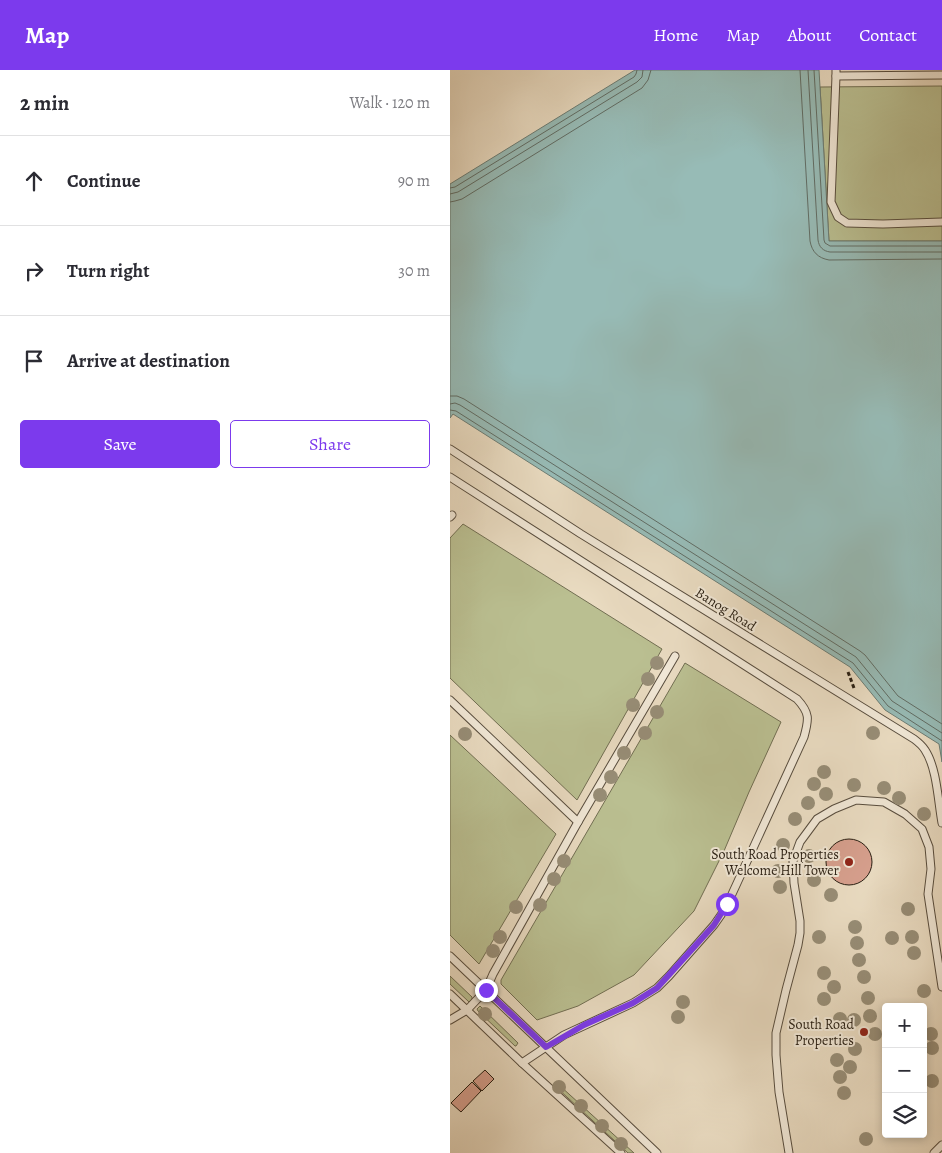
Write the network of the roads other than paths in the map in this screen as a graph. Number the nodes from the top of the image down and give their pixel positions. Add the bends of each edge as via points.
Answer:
1 (836, 73) edge
2 (942, 75) edge
3 (942, 222) edge
4 (450, 449) edge
5 (450, 477) edge
6 (675, 656) dead end
7 (450, 700) edge
8 (578, 822) junction
9 (942, 823) edge
10 (450, 956) edge
11 (942, 987) edge
12 (486, 990) junction
13 (450, 994) edge
14 (467, 1010) junction
15 (450, 1020) edge
16 (546, 1047) junction
17 (522, 1063) junction
18 (942, 1145) edge
19 (621, 1153) edge
20 (657, 1153) edge
21 (789, 1153) edge
22 (934, 1153) edge

1 - 2 lane
1 - 3 lane via 831,202 838,217 847,223
4 - 9 lane, Banog Road via 581,534 914,739 924,748 934,771
5 - 16 lane via 797,699 808,716 804,737 727,904 714,925 657,988
6 - 8 lane
7 - 8 lane
8 - 12 lane
10 - 12 lane
11 - 21 lane via 928,894 929,848 922,830 905,814 884,802 856,800 817,819 800,842 793,861 800,933 776,1033 779,1092
12 - 14 lane
12 - 16 lane
13 - 14 lane
14 - 15 lane
14 - 17 lane
16 - 17 lane
16 - 20 lane
17 - 19 lane
18 - 22 lane

